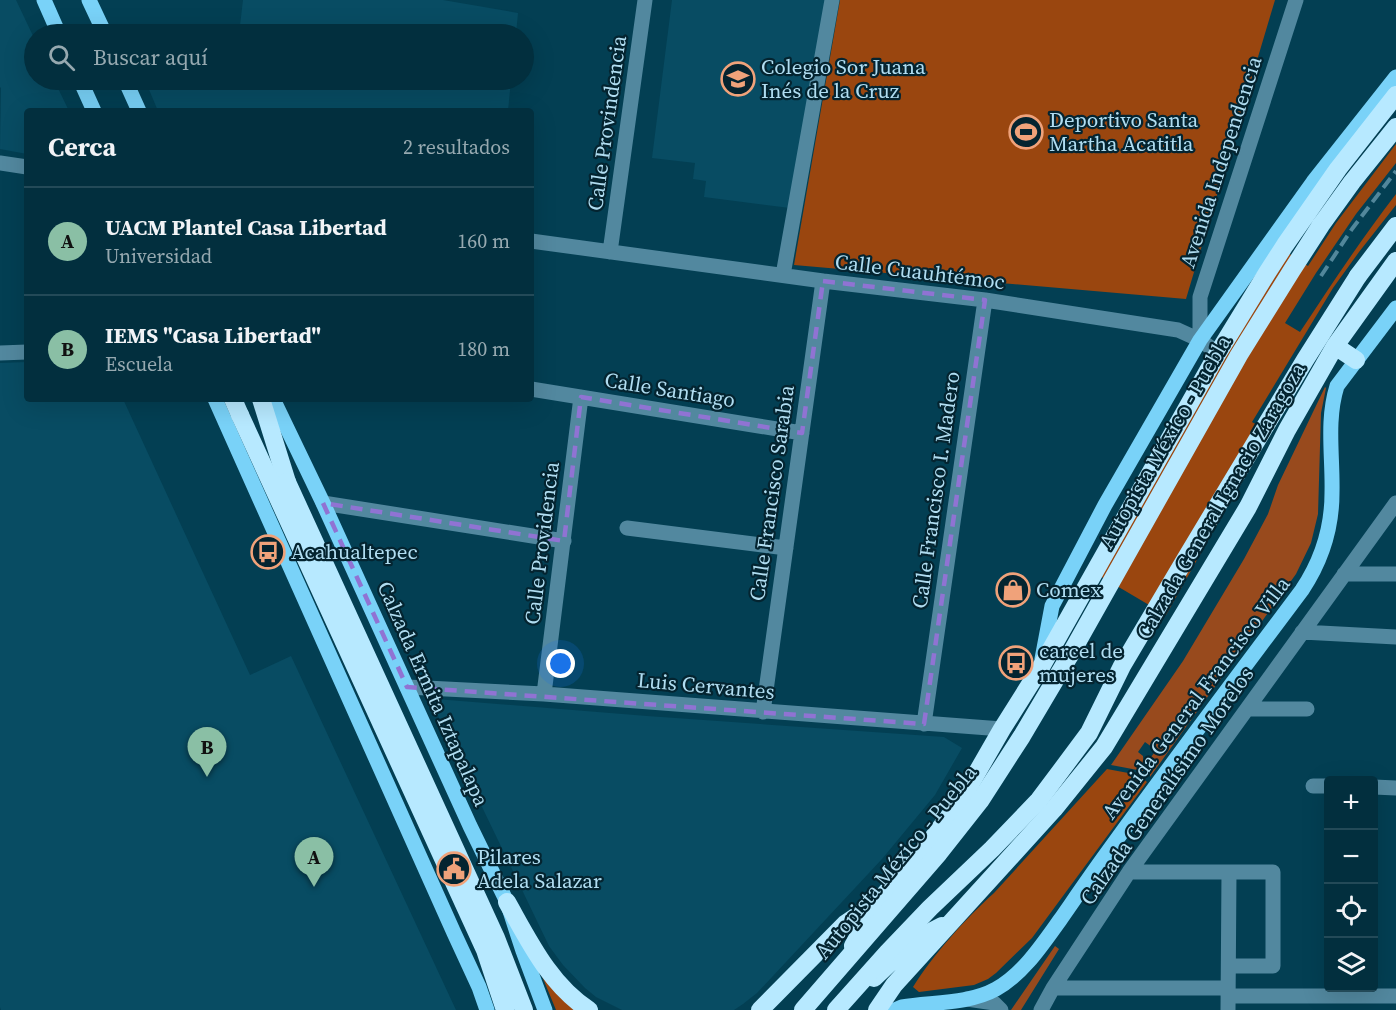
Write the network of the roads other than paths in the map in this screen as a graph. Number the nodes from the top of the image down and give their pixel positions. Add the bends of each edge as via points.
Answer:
1 (44, 0) edge
2 (89, 0) edge
3 (645, 0) edge
4 (832, 0) edge
5 (1296, 0) edge
6 (55, 24) edge
7 (100, 24) edge
8 (1396, 77) edge
9 (85, 90) edge
10 (130, 90) edge
11 (1396, 94) edge
12 (93, 108) edge
13 (139, 108) edge
14 (1396, 127) edge
15 (0, 163) edge
16 (24, 167) edge
17 (1396, 226) edge
18 (534, 241) edge
19 (610, 252) junction
20 (1396, 261) edge
21 (783, 275) junction
22 (823, 281) junction
23 (985, 300) junction
24 (1396, 308) edge
25 (1200, 340) junction
26 (1335, 346) junction
27 (24, 352) edge
28 (0, 353) edge
29 (1218, 353) junction
30 (1356, 360) junction
31 (534, 389) edge
32 (581, 397) junction
33 (216, 402) edge
34 (262, 402) edge
35 (274, 402) edge
36 (237, 407) edge
37 (802, 433) junction
38 (323, 502) junction
39 (1396, 503) edge
40 (627, 528) dead end
41 (564, 541) junction
42 (786, 548) junction
43 (1344, 574) junction
44 (1396, 574) edge
45 (1302, 632) junction
46 (1396, 637) edge
47 (1041, 667) junction
48 (407, 687) junction
49 (544, 694) junction
50 (1247, 709) junction
51 (1307, 709) dead end
52 (763, 712) junction
53 (924, 724) junction
54 (1002, 729) junction
55 (1378, 787) edge
56 (1396, 788) edge
57 (1129, 872) junction
58 (1229, 872) junction
59 (507, 902) junction
60 (877, 903) junction
61 (954, 920) junction
62 (514, 923) junction
63 (454, 933) junction
64 (1229, 966) junction
65 (479, 987) junction
66 (1053, 988) junction
67 (1396, 996) edge
68 (1228, 998) edge
69 (967, 999) junction
70 (487, 1010) edge
71 (493, 1010) edge
72 (506, 1010) edge
73 (524, 1010) edge
74 (545, 1010) edge
75 (589, 1010) edge
76 (760, 1010) edge
77 (805, 1010) edge
78 (836, 1010) edge
79 (844, 1010) edge
80 (877, 1010) edge
81 (895, 1010) edge
82 (1001, 1010) edge
83 (1041, 1010) edge

1 - 6 main road
2 - 7 main road
3 - 19 street, Calle Provindencia
4 - 21 street
5 - 25 street, Avenida Independencia via 1200,297
8 - 25 main road via 1313,182
9 - 12 main road
10 - 13 main road
11 - 29 highway via 1285,245
14 - 77 highway, Autopista México - Puebla, bridge via 1352,182 1239,355 1028,726 980,801
15 - 16 street
17 - 78 highway, bridge via 1358,276 1299,369 1122,666 1089,733 1038,800 894,945
18 - 19 street, Calle Cuauhtémoc
19 - 21 street, Calle Cuauhtémoc
20 - 26 highway, Calzada General Ignacio Zaragoza
21 - 22 street, Calle Cuauhtémoc
22 - 23 street, Calle Cuauhtémoc
22 - 37 street, Calle Francisco Sarabia
23 - 25 street, Calle Cuauhtémoc via 1178,330
23 - 53 street, Calle Francisco I. Madero
24 - 30 main road, Avenida General Francisco Villa
25 - 29 street, Calle Cuauhtémoc
25 - 47 main road via 1052,606
26 - 30 highway
26 - 61 highway, Calzada General Ignacio Zaragoza via 1248,507 1104,747
27 - 28 street
29 - 47 highway
30 - 69 main road, Avenida General Francisco Villa via 1333,397 1330,524 1313,573 1046,941 1009,980 995,990
31 - 32 street, Calle Santiago
32 - 37 street, Calle Santiago
32 - 41 street, Calle Providencia
33 - 63 main road
34 - 73 highway, bridge via 287,482 496,938
35 - 38 main road, Calzada Ermita Iztapalapa
36 - 72 highway, bridge via 485,950
37 - 42 street, Calle Francisco Sarabia
38 - 41 street
38 - 48 main road, Calzada Ermita Iztapalapa
39 - 43 street, Calzada Generalísimo Morelos
40 - 42 street
41 - 49 street, Calle Providencia
42 - 52 street, Calle Francisco Sarabia
43 - 44 street
43 - 45 street, Calzada Generalísimo Morelos
45 - 46 street
45 - 50 street, Calzada Generalísimo Morelos
47 - 54 highway
48 - 49 street, Luis Cervantes
48 - 59 main road, Calzada Ermita Iztapalapa
49 - 52 street, Luis Cervantes
50 - 51 street
50 - 57 street, Calzada Generalísimo Morelos
52 - 53 street, Luis Cervantes
53 - 54 street, Luis Cervantes
54 - 60 highway via 960,802
55 - 56 street
57 - 58 street
57 - 66 street, Calzada Generalísimo Morelos
58 - 64 street
58 - 64 street via 1273,872 1273,966
59 - 62 main road, Calzada Ermita Iztapalapa
59 - 75 highway via 556,982
60 - 76 highway via 845,924
60 - 77 highway via 849,953
61 - 79 highway via 913,941
61 - 80 highway, Calzada General Ignacio Zaragoza via 894,985
62 - 63 main road via 512,944 495,956 482,955
62 - 74 main road, Calzada Ermita Iztapalapa
63 - 65 main road
64 - 68 street
65 - 70 main road
65 - 71 main road
66 - 68 street
66 - 83 street, Calzada Generalísimo Morelos
67 - 68 street
69 - 81 main road, Avenida General Francisco Villa
69 - 82 street via 993,1003

